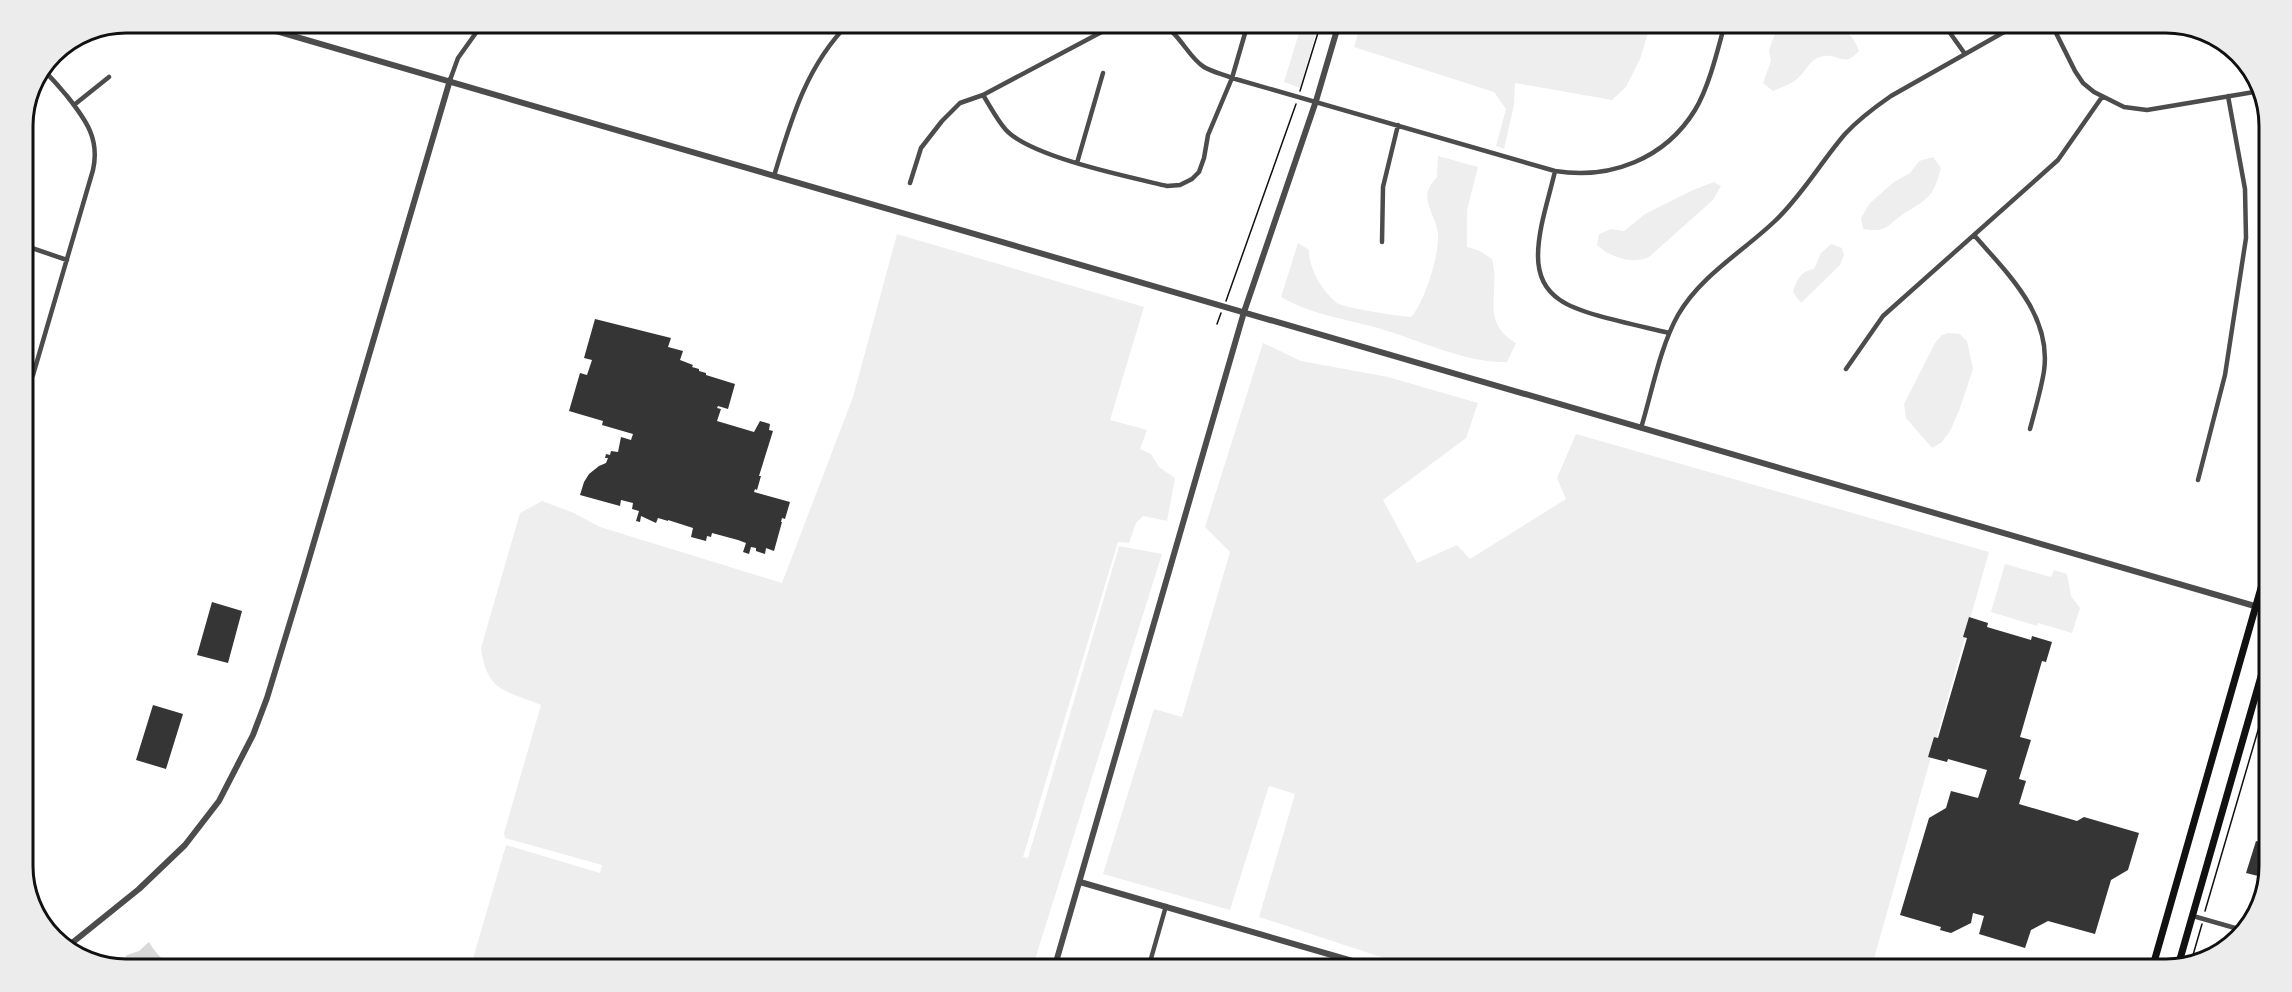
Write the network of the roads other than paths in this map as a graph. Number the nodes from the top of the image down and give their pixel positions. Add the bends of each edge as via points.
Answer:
1 (286, 33) edge
2 (475, 33) edge
3 (840, 33) edge
4 (1100, 33) edge
5 (1173, 33) edge
6 (1245, 33) edge
7 (1337, 33) edge
8 (1721, 33) edge
9 (1951, 33) edge
10 (2001, 33) edge
11 (2056, 33) edge
12 (1965, 54) junction
13 (1103, 73) dead end
14 (48, 76) edge
15 (109, 77) dead end
16 (1232, 78) junction
17 (450, 80) junction
18 (2252, 92) edge
19 (983, 95) junction
20 (2228, 96) junction
21 (2102, 97) junction
22 (1316, 101) junction
23 (74, 105) junction
24 (1398, 125) junction
25 (1077, 163) junction
26 (1555, 171) junction
27 (774, 176) junction
28 (910, 183) dead end
29 (1974, 235) junction
30 (1382, 242) dead end
31 (33, 248) edge
32 (67, 260) junction
33 (1244, 312) junction
34 (1669, 333) junction
35 (1846, 369) dead end
36 (33, 375) edge
37 (1641, 428) junction
38 (2030, 429) dead end
39 (2198, 480) dead end
40 (2259, 595) edge
41 (2256, 606) junction
42 (2259, 607) edge
43 (2259, 684) edge
44 (1080, 882) junction
45 (1166, 906) junction
46 (2193, 916) junction
47 (2235, 928) edge
48 (73, 943) edge
49 (2181, 957) edge
50 (1057, 959) edge
51 (1151, 959) edge
52 (1346, 959) edge
53 (2155, 959) edge

1 - 17 street
2 - 17 street via 458,58
3 - 27 street via 801,91
4 - 19 street
5 - 16 street via 1203,67
6 - 16 street
7 - 22 street
8 - 26 street via 1700,99 1670,140 1623,168 1597,173
9 - 12 street
10 - 12 street
11 - 21 street via 2083,83
12 - 34 street via 1891,96 1846,133 1786,209 1692,294
13 - 25 street
14 - 23 street
15 - 23 street
16 - 22 street
16 - 25 street via 1208,135 1199,172 1192,179 1167,186
17 - 27 street
17 - 48 street via 298,596 253,735 219,801 184,845 139,889
18 - 20 street
19 - 25 street via 1006,130 1021,142
19 - 28 street via 960,103 942,121 921,148
20 - 21 street via 2147,110 2124,107
20 - 39 street via 2245,189 2246,238 2225,375
21 - 29 street via 2058,160
22 - 24 street
22 - 33 street
23 - 32 street via 90,128 96,156
24 - 26 street
24 - 30 street via 1383,187
26 - 34 street via 1538,250 1539,270 1547,287 1560,300 1575,307
27 - 33 street
29 - 35 street via 1883,316
29 - 38 street via 2022,291 2040,326 2044,369
31 - 32 street
32 - 36 street
33 - 37 street
33 - 44 street
34 - 37 street
37 - 41 street
40 - 41 main road
41 - 42 street
41 - 53 main road
43 - 46 main road
44 - 45 street
44 - 50 street
45 - 51 street
45 - 52 street
46 - 47 street
46 - 49 main road

